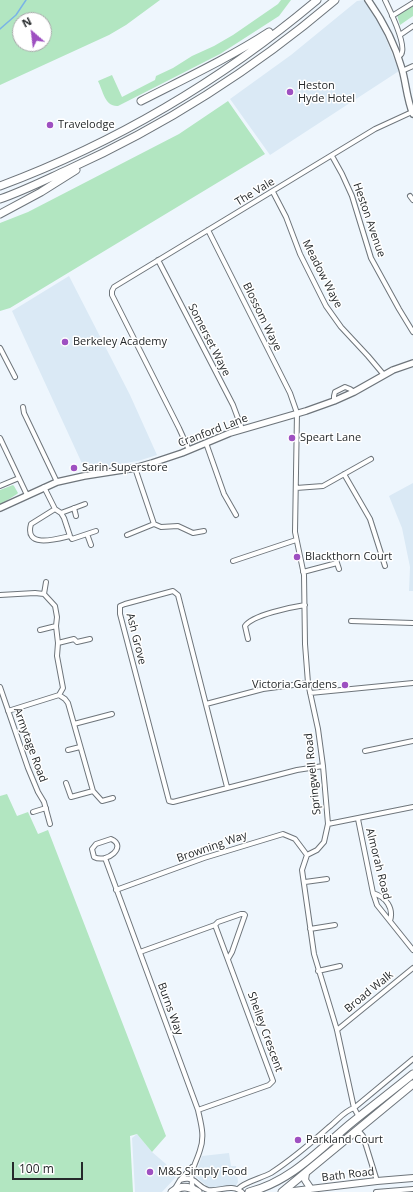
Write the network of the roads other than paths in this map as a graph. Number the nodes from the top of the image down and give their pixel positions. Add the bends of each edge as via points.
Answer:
1 (335, 0) edge
2 (368, 0) edge
3 (385, 0) edge
4 (314, 2) edge
5 (413, 3) edge
6 (392, 16) junction
7 (413, 26) edge
8 (400, 35) junction
9 (398, 57) junction
10 (413, 66) edge
11 (402, 71) junction
12 (141, 101) dead end
13 (413, 113) edge
14 (99, 156) junction
15 (332, 156) junction
16 (0, 186) edge
17 (273, 192) junction
18 (410, 196) dead end
19 (0, 199) edge
20 (413, 200) edge
21 (0, 214) edge
22 (208, 230) junction
23 (158, 260) junction
24 (413, 332) edge
25 (0, 348) edge
26 (413, 364) edge
27 (384, 375) junction
28 (15, 377) dead end
29 (23, 407) dead end
30 (297, 413) junction
31 (242, 429) junction
32 (0, 438) edge
33 (206, 443) junction
34 (189, 450) junction
35 (371, 459) dead end
36 (136, 468) junction
37 (344, 474) junction
38 (18, 478) junction
39 (57, 482) junction
40 (0, 486) edge
41 (44, 487) junction
42 (296, 488) junction
43 (27, 495) junction
44 (14, 502) junction
45 (85, 504) dead end
46 (0, 508) edge
47 (74, 508) junction
48 (55, 509) junction
49 (0, 512) edge
50 (61, 513) junction
51 (236, 515) dead end
52 (76, 516) dead end
53 (154, 524) junction
54 (96, 531) dead end
55 (204, 531) dead end
56 (87, 534) junction
57 (127, 535) dead end
58 (70, 536) junction
59 (296, 540) junction
60 (91, 545) dead end
61 (335, 557) dead end
62 (233, 562) dead end
63 (337, 563) junction
64 (385, 566) dead end
65 (339, 569) dead end
66 (303, 572) junction
67 (46, 582) dead end
68 (44, 594) junction
69 (0, 595) edge
70 (305, 605) junction
71 (351, 621) dead end
72 (413, 623) edge
73 (56, 626) junction
74 (40, 630) dead end
75 (90, 639) dead end
76 (248, 639) dead end
77 (58, 643) junction
78 (413, 683) edge
79 (308, 684) junction
80 (0, 687) edge
81 (310, 693) junction
82 (59, 695) junction
83 (206, 704) junction
84 (8, 711) junction
85 (112, 714) dead end
86 (74, 724) junction
87 (413, 741) edge
88 (80, 746) junction
89 (68, 750) dead end
90 (365, 751) dead end
91 (323, 766) junction
92 (66, 783) dead end
93 (228, 787) junction
94 (93, 791) junction
95 (113, 798) dead end
96 (413, 807) edge
97 (46, 808) junction
98 (33, 812) dead end
99 (358, 818) junction
100 (50, 824) dead end
101 (328, 824) junction
102 (307, 855) junction
103 (105, 858) junction
104 (327, 879) dead end
105 (305, 882) junction
106 (116, 890) junction
107 (373, 893) junction
108 (390, 921) junction
109 (215, 925) junction
110 (335, 926) dead end
111 (310, 929) junction
112 (413, 950) edge
113 (140, 952) junction
114 (228, 959) junction
115 (340, 966) dead end
116 (412, 970) edge
117 (318, 971) junction
118 (337, 1030) junction
119 (413, 1059) edge
120 (413, 1074) edge
121 (413, 1084) edge
122 (354, 1108) junction
123 (198, 1110) junction
124 (359, 1117) junction
125 (358, 1130) junction
126 (193, 1167) junction
127 (306, 1173) junction
128 (413, 1178) edge
129 (193, 1179) junction
130 (180, 1180) junction
131 (377, 1181) junction
132 (311, 1189) junction
133 (413, 1189) edge
134 (195, 1190) edge
135 (173, 1191) edge
136 (240, 1191) edge
137 (249, 1192) edge
138 (282, 1192) edge
139 (286, 1192) edge
140 (376, 1192) edge

1 - 14 highway via 233,77 182,110
2 - 9 street via 384,24
3 - 6 street
4 - 12 highway via 254,42
4 - 16 highway via 235,62 142,121 53,165
5 - 6 street
6 - 8 street
7 - 8 street
8 - 9 street via 403,51
9 - 11 street
10 - 11 street
11 - 13 street
13 - 15 street, The Vale via 375,129
14 - 19 highway
14 - 21 highway
15 - 17 street, The Vale
15 - 24 street, Heston Avenue via 352,196 371,258
17 - 22 street, The Vale
17 - 27 street, Meadow Waye via 326,306 341,327
18 - 20 street
22 - 23 street, The Vale
22 - 30 street, Blossom Waye via 290,393
23 - 31 street, Somerset Waye via 234,406
23 - 34 street, The Vale via 114,287 112,295
25 - 28 street
26 - 27 street, Cranford Lane
27 - 30 street, Cranford Lane via 334,401
29 - 39 street
30 - 31 street, Cranford Lane
30 - 42 street, Springwell Road
31 - 33 street, Cranford Lane
32 - 38 street
33 - 34 street, Cranford Lane
33 - 51 street via 224,494
34 - 36 street, Cranford Lane
35 - 37 street
36 - 39 street, Cranford Lane
36 - 53 street
37 - 42 street via 323,486
37 - 64 street via 370,519
38 - 40 street
38 - 43 street
39 - 41 street, Cranford Lane
41 - 43 street, Cranford Lane
41 - 48 street
42 - 59 street, Springwell Road
43 - 44 street, Cranford Lane
44 - 46 street, Cranford Lane
44 - 49 street, Cranford Lane
45 - 47 street
47 - 50 street
47 - 52 street
48 - 50 street
48 - 58 street via 32,524 32,536 39,541
50 - 58 street
53 - 55 street via 161,527 178,526 193,533
53 - 57 street
54 - 56 street
56 - 58 street via 72,539
56 - 60 street
59 - 62 street
59 - 66 street, Springwell Road
61 - 63 street
63 - 65 street
63 - 66 street
66 - 70 street, Springwell Road
67 - 68 street
68 - 69 street
68 - 73 street via 55,606
70 - 76 street via 273,612 248,622 245,629
70 - 79 street, Springwell Road
71 - 72 street
73 - 74 street
73 - 77 street
75 - 77 street
77 - 82 street via 57,656 63,688
78 - 81 street
79 - 81 street, Springwell Road
79 - 83 street via 263,689
80 - 84 street, Armytage Road
81 - 91 street, Springwell Road
82 - 84 street
82 - 86 street via 68,703
83 - 93 street, Ash Grove
83 - 93 street, Ash Grove via 178,595 173,591 120,606 168,798 173,802
84 - 97 street, Armytage Road via 28,768
85 - 86 street
86 - 88 street
87 - 90 street
88 - 89 street
88 - 94 street
91 - 93 street, Ash Grove
91 - 101 street, Springwell Road
92 - 94 street via 71,797
94 - 95 street via 102,801
96 - 99 street
97 - 98 street
97 - 100 street, Armytage Road
99 - 101 street
99 - 107 street, Almorah Road
101 - 102 street, Springwell Road via 324,842 317,850
102 - 105 street via 302,870
102 - 106 street, Browning Way via 295,840 283,834 204,858
103 - 103 street via 94,857 92,849 96,844 111,839 117,848 115,853
103 - 106 street, Burns Way
104 - 105 street
105 - 111 street
106 - 113 street, Burns Way
107 - 108 street, Almorah Road
107 - 108 street via 389,905 392,916
108 - 112 street, Almorah Road
109 - 113 street
109 - 114 street, Shelley Crescent
109 - 114 street via 241,914 245,915
110 - 111 street
111 - 117 street
113 - 123 street, Burns Way
114 - 123 street, Shelley Crescent via 273,1081 269,1085
115 - 117 street
116 - 118 street, Broad Walk
117 - 118 street
118 - 122 street
119 - 122 street
120 - 124 highway
121 - 125 highway
122 - 124 street
122 - 136 street via 348,1110 274,1170 241,1186
123 - 126 street, Burns Way via 203,1132 200,1150
124 - 137 highway via 290,1175 267,1187
125 - 127 highway
125 - 131 street via 363,1136
126 - 129 street, Burns Way
126 - 130 street, Burns Way
127 - 132 main road via 305,1180
127 - 138 highway
128 - 131 main road, Bath Road
129 - 130 street
129 - 134 street, Burns Way
129 - 136 street via 210,1190 232,1188
130 - 135 street, Burns Way
131 - 132 main road, Bath Road via 339,1188
132 - 139 main road, Bath Road
133 - 140 street, Bath Road
134 - 135 highway via 186,1186

